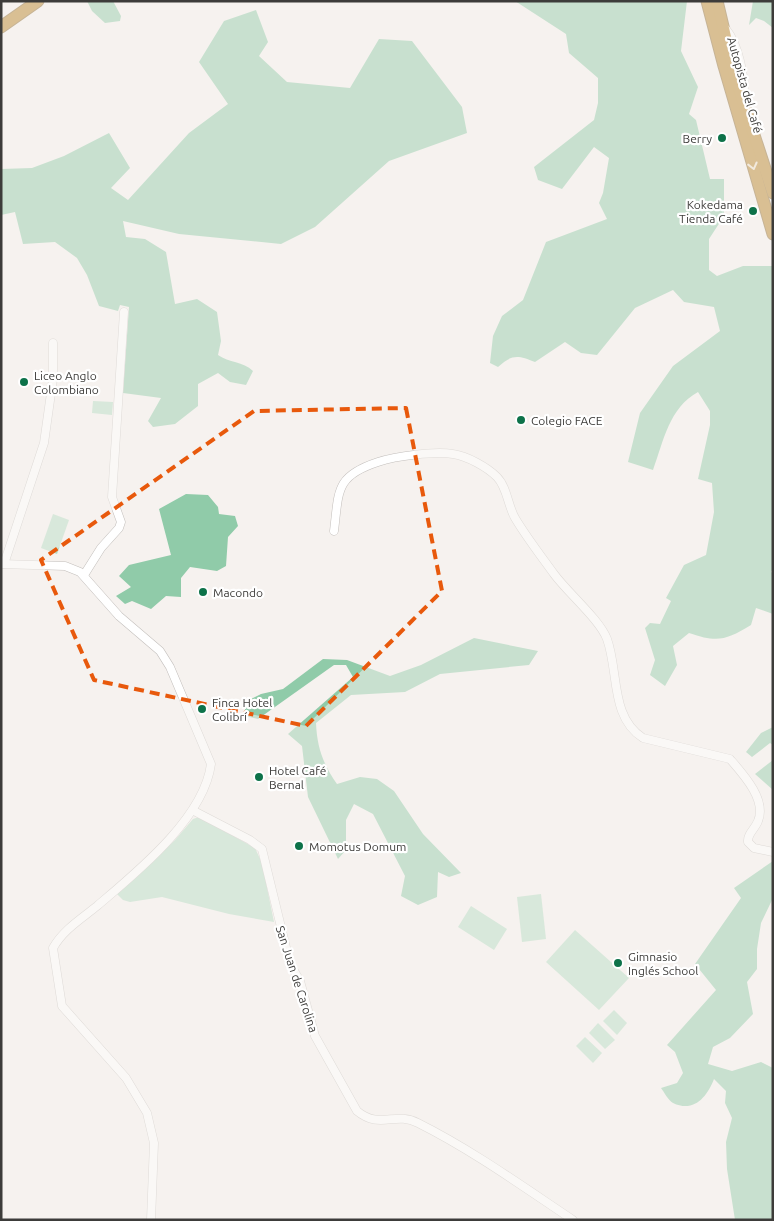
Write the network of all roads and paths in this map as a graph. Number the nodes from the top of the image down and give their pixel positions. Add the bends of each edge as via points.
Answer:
1 (38, 1) edge
2 (708, 1) edge
3 (717, 1) edge
4 (1, 27) edge
5 (773, 193) edge
6 (773, 234) edge
7 (124, 312) dead end
8 (53, 343) dead end
9 (334, 531) dead end
10 (2, 564) edge
11 (84, 575) junction
12 (194, 811) junction
13 (773, 852) edge
14 (151, 1220) edge
15 (573, 1220) edge

1 - 4 highway
2 -> 6 highway, Autopista del Café
3 - 5 highway, Autopista del Café via 746,110
7 - 11 street via 112,496 121,522
8 - 10 street via 53,379 44,442
9 - 13 street via 339,489 357,470 374,464 453,454 466,458 498,478 514,517 563,586 606,637 626,723 643,738 730,759 756,794 760,811 748,842 754,848
10 - 11 street via 65,566
11 - 12 street via 119,616 156,645 170,667 211,764
12 - 14 street via 172,837 68,929 53,948 62,1006 126,1078 147,1113 154,1143
12 - 15 street, San Juan de Carolina via 262,849 290,964 300,982 310,1023 357,1111 374,1121 399,1119 417,1122 507,1175

